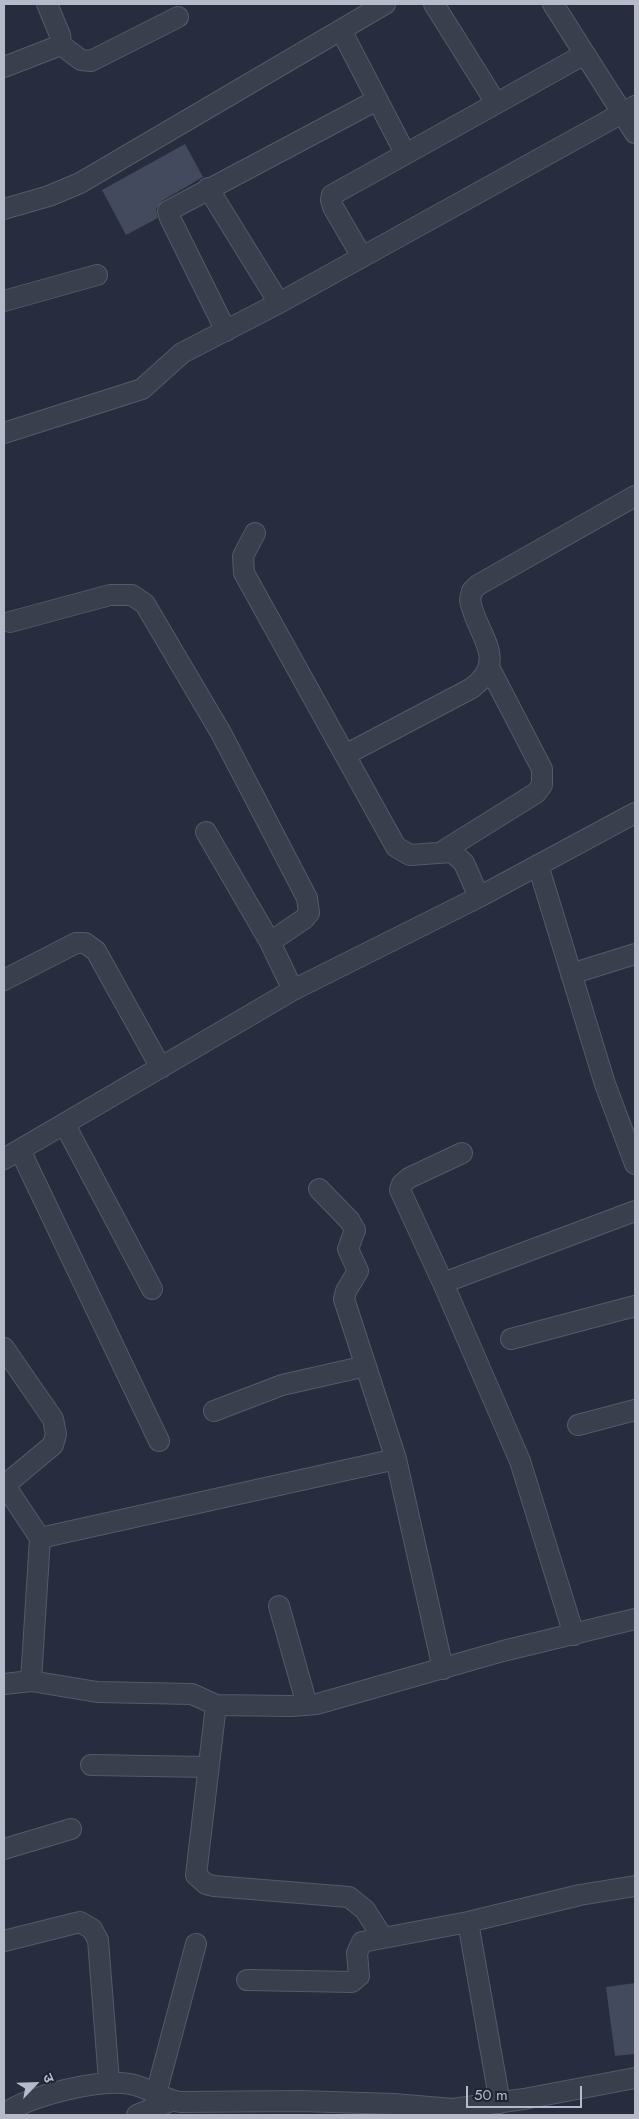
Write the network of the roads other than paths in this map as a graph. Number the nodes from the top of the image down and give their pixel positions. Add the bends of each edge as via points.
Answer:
1 (47, 4) edge
2 (385, 4) edge
3 (434, 4) edge
4 (553, 4) edge
5 (178, 17) dead end
6 (341, 30) junction
7 (60, 45) junction
8 (585, 54) junction
9 (4, 67) edge
10 (377, 100) junction
11 (496, 103) junction
12 (629, 110) edge
13 (635, 133) edge
14 (405, 153) junction
15 (208, 188) junction
16 (4, 209) edge
17 (362, 257) junction
18 (97, 275) dead end
19 (4, 300) edge
20 (279, 303) junction
21 (226, 331) junction
22 (4, 433) edge
23 (635, 496) edge
24 (255, 533) dead end
25 (10, 622) dead end
26 (490, 669) junction
27 (345, 755) junction
28 (635, 813) edge
29 (206, 832) dead end
30 (443, 851) junction
31 (538, 865) junction
32 (479, 897) junction
33 (270, 942) junction
34 (635, 954) edge
35 (571, 974) junction
36 (4, 980) edge
37 (293, 990) junction
38 (161, 1068) junction
39 (65, 1125) junction
40 (462, 1153) dead end
41 (12, 1155) edge
42 (635, 1164) edge
43 (319, 1189) dead end
44 (635, 1211) edge
45 (444, 1283) junction
46 (152, 1289) dead end
47 (635, 1306) edge
48 (511, 1339) dead end
49 (4, 1348) edge
50 (366, 1366) junction
51 (635, 1410) edge
52 (214, 1411) dead end
53 (578, 1425) dead end
54 (159, 1441) dead end
55 (396, 1459) junction
56 (4, 1485) edge
57 (40, 1538) junction
58 (279, 1606) dead end
59 (635, 1619) edge
60 (574, 1635) junction
61 (443, 1670) junction
62 (31, 1681) junction
63 (4, 1684) edge
64 (216, 1705) junction
65 (307, 1705) junction
66 (91, 1765) dead end
67 (208, 1767) junction
68 (71, 1829) dead end
69 (4, 1850) edge
70 (635, 1886) edge
71 (468, 1922) junction
72 (383, 1938) junction
73 (4, 1941) edge
74 (196, 1944) dead end
75 (247, 1980) dead end
76 (635, 2078) edge
77 (109, 2081) junction
78 (164, 2097) junction
79 (500, 2103) junction
80 (5, 2108) edge
81 (301, 2108) edge
82 (202, 2109) edge
83 (394, 2110) edge
84 (137, 2115) edge

1 - 7 street via 60,35
2 - 6 street
3 - 11 street
4 - 8 street
5 - 7 street via 91,62 81,60
6 - 10 street
6 - 16 street via 80,183
7 - 9 street
8 - 11 street
8 - 12 street
10 - 14 street
10 - 15 street
11 - 14 street
12 - 13 street
12 - 17 street
14 - 17 street via 332,194 333,207
15 - 20 street
15 - 21 street via 171,208 168,214
17 - 20 street
18 - 19 street
20 - 21 street
21 - 22 street via 182,353 142,389
23 - 26 street via 472,591 471,608 488,650
24 - 27 street via 243,556 244,573
25 - 33 street via 110,594 132,595 145,604 221,733 308,898 309,913
26 - 27 street via 486,677 472,688
26 - 30 street via 542,768 542,786 536,793
27 - 30 street via 396,847 410,855
28 - 31 street
29 - 33 street
30 - 32 street via 452,852 464,863
31 - 32 street
31 - 35 street
32 - 37 street
33 - 37 street
34 - 35 street
35 - 42 street via 605,1084
36 - 38 street via 76,943 92,947
37 - 38 street
38 - 39 street
39 - 41 street
39 - 46 street
40 - 45 street via 409,1178 400,1190
41 - 54 street
43 - 50 street via 356,1230 348,1249 358,1271 344,1299
44 - 45 street
45 - 60 street via 520,1461
47 - 48 street
49 - 56 street via 53,1419 56,1434 53,1445
50 - 52 street via 282,1385
50 - 55 street
51 - 53 street
55 - 57 street
55 - 61 street
56 - 57 street
57 - 62 street
58 - 65 street
59 - 60 street
60 - 61 street via 503,1651
61 - 65 street
62 - 63 street
62 - 64 street via 97,1692 192,1694
64 - 65 street
64 - 67 street
66 - 67 street
67 - 72 street via 195,1868 199,1880 214,1886 349,1897 365,1910
68 - 69 street
70 - 71 street via 580,1895
71 - 72 street
71 - 79 street
72 - 75 street via 360,1944 357,1953 359,1976 352,1982
73 - 77 street via 80,1922 92,1929 98,1940
74 - 78 street
76 - 79 street
77 - 78 street via 132,2084
77 - 80 street
78 - 82 street
78 - 84 street
79 - 83 street via 438,2110
81 - 82 street
81 - 83 street

